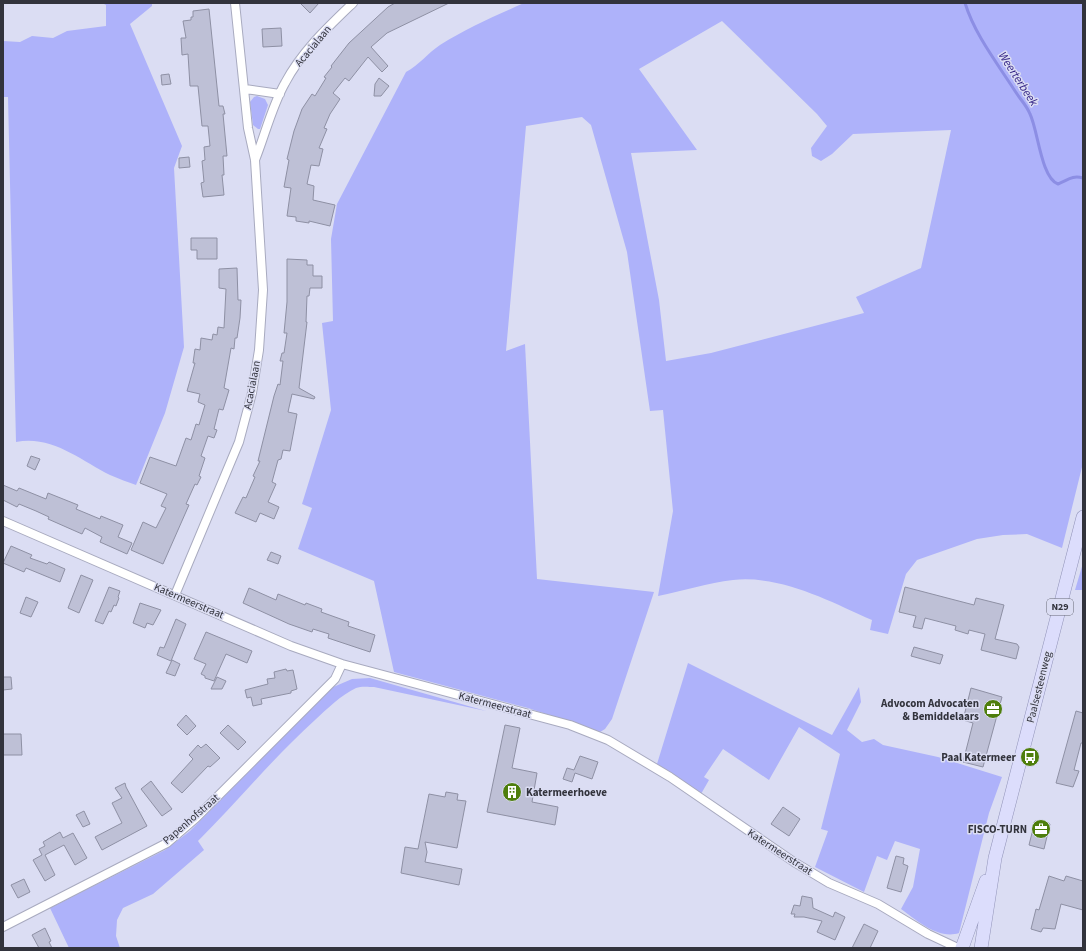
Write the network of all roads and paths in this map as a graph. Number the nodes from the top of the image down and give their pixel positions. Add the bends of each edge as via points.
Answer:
1 (235, 3) edge
2 (353, 3) edge
3 (245, 89) junction
4 (280, 94) junction
5 (255, 160) junction
6 (1083, 517) edge
7 (3, 521) edge
8 (175, 595) junction
9 (342, 664) junction
10 (995, 858) junction
11 (3, 927) edge
12 (958, 948) edge
13 (962, 948) edge
14 (981, 948) edge

1 - 3 street, Acacialaan
2 - 4 street, Acacialaan via 310,47 296,65
3 - 4 street
3 - 5 street, Acacialaan via 248,128
4 - 5 street, Acacialaan
5 - 8 street, Acacialaan via 263,290 259,350 252,392 239,442
6 - 10 main road, Paalsesteenweg / N29
7 - 8 street, Katermeerstraat
8 - 9 street, Katermeerstraat via 291,646
9 - 11 street, Papenhofstraat via 335,679 196,818 167,842
9 - 12 street, Katermeerstraat via 570,725 608,740 670,777 794,862
10 - 13 main road, Paalsesteenweg / N29
10 - 14 main road, Paalsesteenweg / N29

